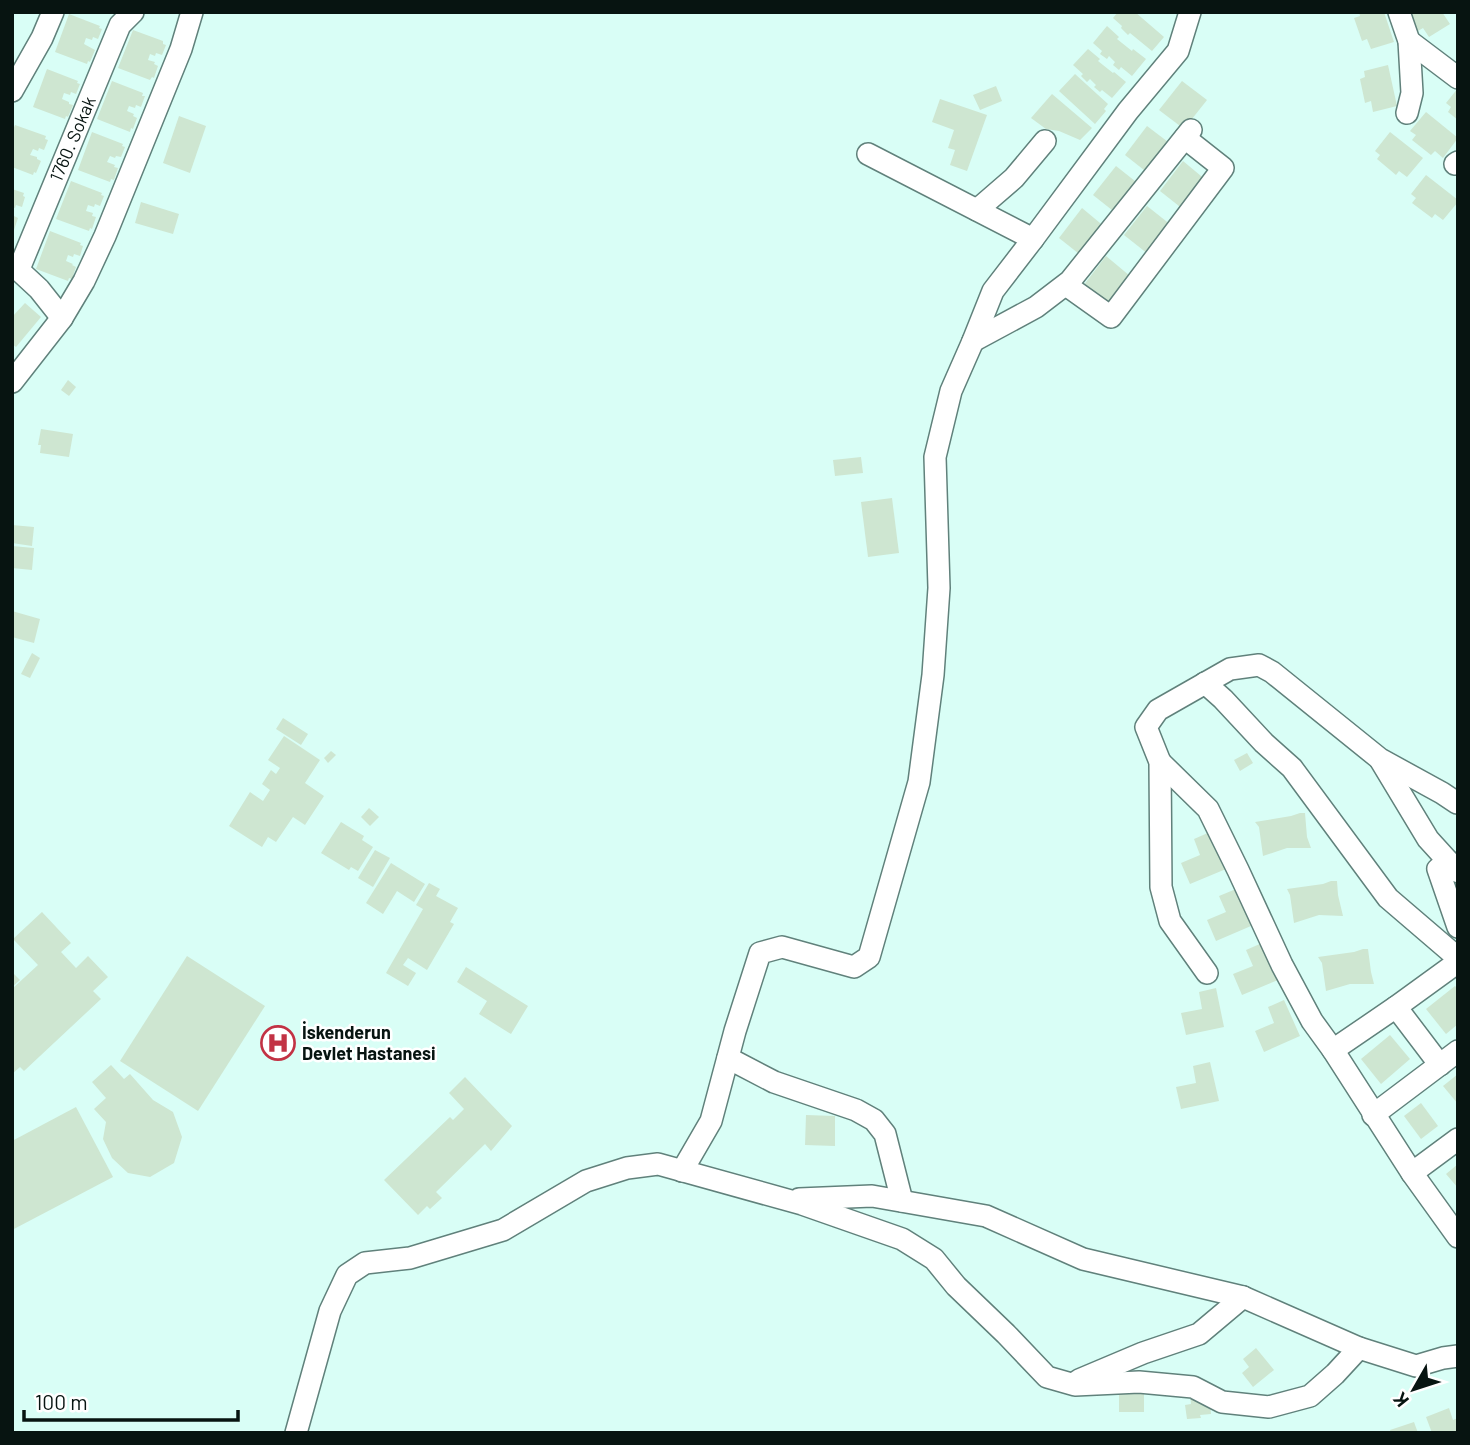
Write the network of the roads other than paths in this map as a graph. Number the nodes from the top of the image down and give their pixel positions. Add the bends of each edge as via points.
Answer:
1 (53, 12) edge
2 (133, 12) edge
3 (191, 12) edge
4 (1190, 12) edge
5 (1399, 12) edge
6 (1409, 41) junction
7 (1458, 78) edge
8 (12, 91) edge
9 (1407, 113) dead end
10 (1045, 141) dead end
11 (868, 154) dead end
12 (977, 210) junction
13 (1033, 239) junction
14 (15, 267) edge
15 (1066, 285) junction
16 (62, 318) junction
17 (973, 341) junction
18 (12, 382) edge
19 (1206, 683) junction
20 (1380, 759) junction
21 (1160, 762) junction
22 (1457, 803) edge
23 (1453, 866) edge
24 (1458, 927) edge
25 (1458, 960) edge
26 (1207, 973) dead end
27 (1396, 1007) junction
28 (1333, 1050) junction
29 (1458, 1051) edge
30 (728, 1058) junction
31 (1440, 1065) junction
32 (1373, 1115) junction
33 (1458, 1139) edge
34 (682, 1171) junction
35 (1412, 1173) junction
36 (786, 1200) junction
37 (902, 1201) junction
38 (1458, 1236) edge
39 (1243, 1297) junction
40 (1359, 1348) junction
41 (1458, 1356) edge
42 (1070, 1384) junction
43 (296, 1433) edge

1 - 8 street
2 - 14 street, 1760. Sokak via 120,25
3 - 16 street via 181,49 110,223
4 - 13 street via 1178,51 1128,110
5 - 6 street
6 - 7 street
6 - 9 street via 1412,93
10 - 12 street
11 - 12 street
12 - 13 street
13 - 17 street via 993,291
14 - 16 street
15 - 15 street via 1188,134 1223,168 1111,317
15 - 17 street
16 - 18 street
17 - 30 street via 951,391 935,457 939,587 919,782 870,957 854,967 782,947 760,953
19 - 20 street via 1230,669 1259,665
19 - 21 street via 1158,710 1146,727
19 - 25 street via 1292,768 1388,898
20 - 22 street
20 - 23 street via 1428,839
21 - 26 street via 1161,887 1170,920
21 - 28 street via 1208,808 1282,965
23 - 24 street via 1438,869
25 - 27 street
27 - 28 street
27 - 31 street
28 - 32 street
29 - 31 street
30 - 34 street via 712,1121
30 - 37 street via 774,1082 874,1120 885,1134
31 - 32 street
32 - 35 street
33 - 35 street
34 - 36 street
34 - 43 street via 658,1164 627,1168 586,1181 503,1230 410,1258 366,1263 347,1275 330,1311
35 - 38 street
36 - 37 street via 872,1196
36 - 42 street via 902,1239 934,1259 1047,1377
37 - 39 street via 986,1216 1083,1259
39 - 40 street
39 - 42 street via 1199,1334
40 - 41 street via 1416,1366
40 - 42 street via 1310,1396 1269,1407 1222,1402 1193,1387 1139,1382

